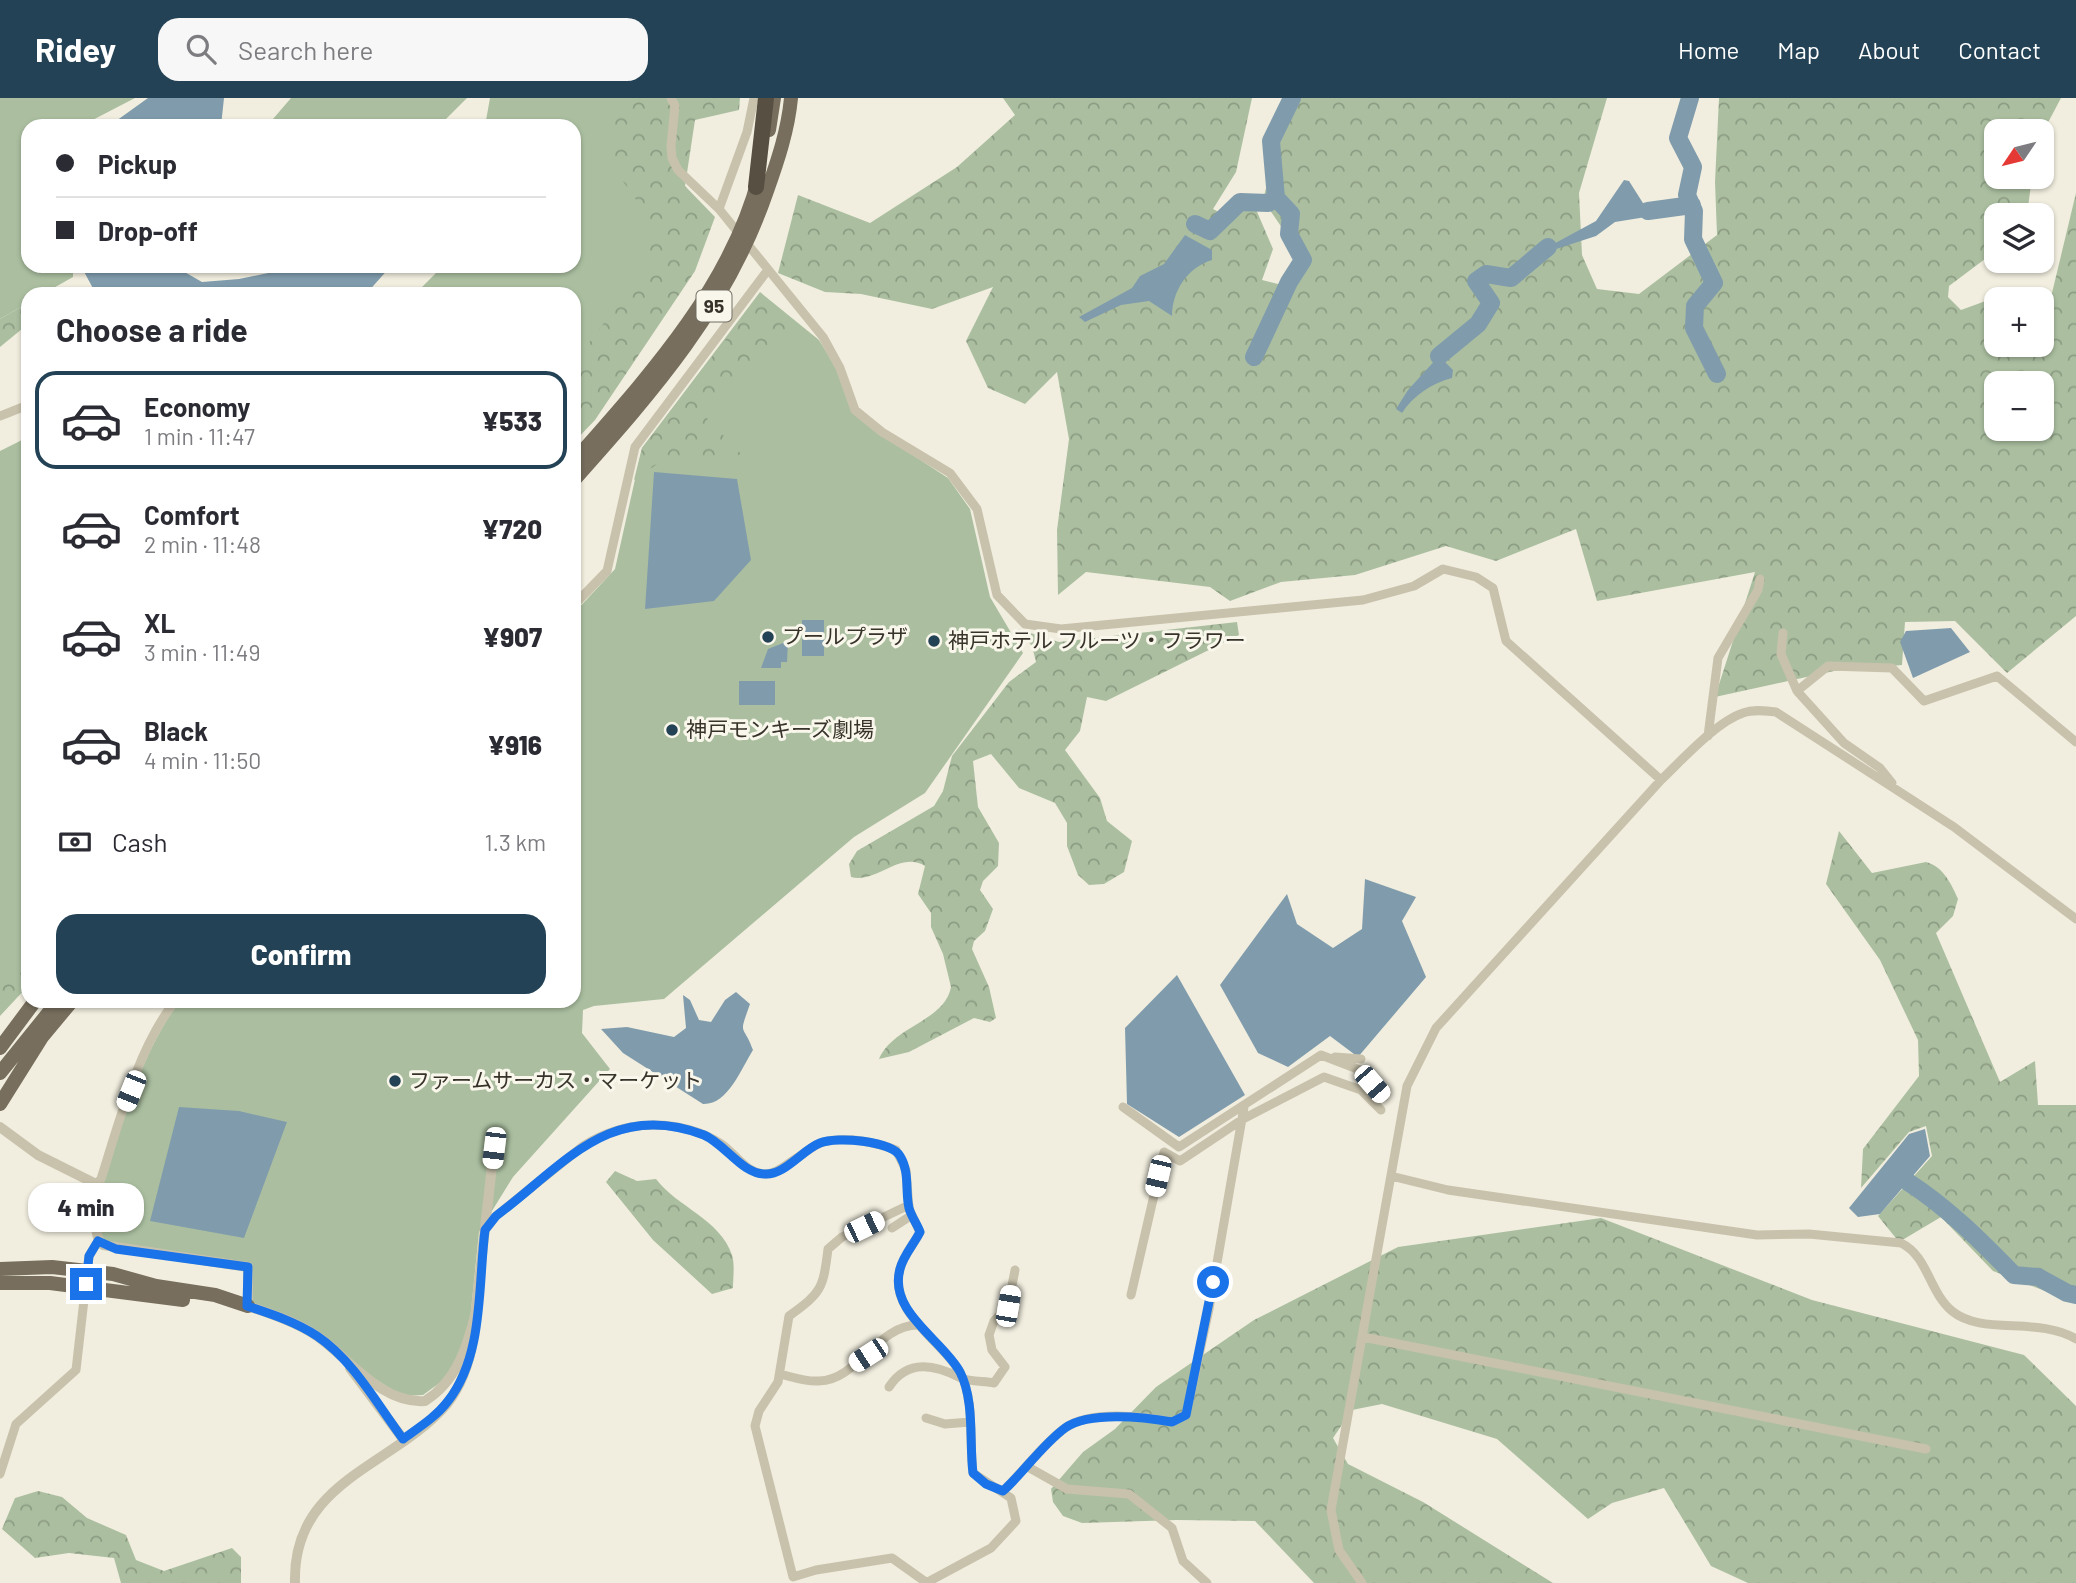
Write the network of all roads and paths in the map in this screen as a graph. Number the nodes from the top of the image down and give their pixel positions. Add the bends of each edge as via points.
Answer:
1 (671, 98) edge
2 (754, 98) edge
3 (766, 98) edge
4 (774, 98) edge
5 (791, 98) edge
6 (757, 187) junction
7 (723, 213) junction
8 (764, 267) junction
9 (21, 408) edge
10 (0, 416) edge
11 (581, 453) edge
12 (581, 472) edge
13 (1759, 579) dead end
14 (581, 599) edge
15 (1783, 633) dead end
16 (1797, 691) junction
17 (1708, 736) junction
18 (2076, 742) edge
19 (1661, 780) junction
20 (1897, 790) junction
21 (2076, 919) edge
22 (30, 1008) edge
23 (52, 1008) edge
24 (66, 1008) edge
25 (170, 1008) edge
26 (2, 1044) edge
27 (1321, 1055) junction
28 (1361, 1059) dead end
29 (0, 1073) edge
30 (1384, 1097) dead end
31 (0, 1104) edge
32 (1123, 1107) dead end
33 (1244, 1107) junction
34 (1381, 1110) dead end
35 (1243, 1119) junction
36 (0, 1127) edge
37 (494, 1148) dead end
38 (1391, 1176) junction
39 (96, 1184) junction
40 (910, 1210) junction
41 (892, 1228) dead end
42 (485, 1230) junction
43 (98, 1241) junction
44 (0, 1259) edge
45 (31, 1268) junction
46 (0, 1269) edge
47 (1015, 1270) dead end
48 (0, 1280) edge
49 (156, 1291) junction
50 (1130, 1295) dead end
51 (247, 1306) junction
52 (476, 1312) junction
53 (918, 1325) junction
54 (1363, 1337) junction
55 (2076, 1339) edge
56 (346, 1363) junction
57 (780, 1374) junction
58 (962, 1378) junction
59 (889, 1387) dead end
60 (926, 1418) dead end
61 (970, 1422) junction
62 (403, 1439) junction
63 (1926, 1448) dead end
64 (1028, 1467) junction
65 (0, 1474) edge
66 (1003, 1491) junction
67 (295, 1583) edge
68 (927, 1583) edge
69 (1207, 1583) edge
70 (1362, 1583) edge

1 - 7 street via 675,106 672,158 678,170
2 - 7 street
3 - 6 highway
4 - 6 main road, 95
5 - 12 main road, 95 via 780,153 739,262 685,348
6 - 11 main road, 95 via 730,254 702,300 632,395
7 - 8 street
8 - 14 street via 635,447 607,571
8 - 19 street via 824,337 855,410 950,473 976,509 997,595 1025,624 1061,629 1363,600 1414,586 1443,569 1476,577 1493,588 1506,641
9 - 10 street
13 - 17 street via 1758,590 1718,658
15 - 16 street via 1781,654
16 - 18 street via 1828,666 1892,668 1924,701 1997,676
16 - 20 street via 1844,743 1880,768
17 - 19 street
17 - 20 street via 1741,713 1776,712
19 - 38 street via 1436,1028 1406,1086
20 - 21 street
22 - 26 main road
23 - 29 main road
24 - 31 main road
25 - 39 street via 157,1028
27 - 28 street
27 - 30 street via 1360,1070
27 - 33 street
32 - 33 street via 1179,1147
33 - 35 street
34 - 35 street via 1361,1090 1324,1077
35 - 50 street via 1180,1161 1164,1152
35 - 64 street via 1186,1415 1172,1422 1104,1417 1066,1427
36 - 39 street via 38,1155
37 - 42 street
38 - 54 street
38 - 55 street via 1448,1191 1758,1235 1809,1234 1901,1243 1921,1261 1952,1312 1990,1325 2039,1325
39 - 43 street via 100,1193
40 - 41 street
40 - 42 street via 902,1159 896,1150 882,1145 837,1140 820,1143 765,1174 751,1171 722,1144 703,1135 663,1126 629,1125 583,1146
40 - 53 street via 920,1232 904,1260 899,1281 905,1304
40 - 57 street via 842,1237 828,1249 824,1284 789,1316
42 - 52 street
43 - 51 street via 116,1249 248,1267
43 - 65 street via 89,1256 76,1370 16,1424
44 - 45 main road
45 - 46 main road
45 - 49 main road via 113,1274
47 - 58 street via 1008,1306 989,1335 992,1350 1005,1367 994,1383
48 - 49 main road via 50,1290
49 - 51 main road
51 - 56 street via 318,1337
52 - 56 street via 454,1376 425,1401 390,1395
52 - 62 street via 469,1362 456,1390 435,1415
53 - 57 street via 906,1325 887,1335 868,1355 822,1382
53 - 58 street via 941,1346
54 - 63 street
54 - 70 street via 1331,1510 1339,1550
56 - 62 street
57 - 68 street via 755,1426 793,1577 891,1558
58 - 59 street via 954,1372 921,1366 895,1378
58 - 61 street
60 - 61 street via 945,1424
61 - 66 street via 973,1473
62 - 67 street via 346,1479 315,1511 296,1558
64 - 66 street
64 - 69 street via 1067,1489 1129,1494 1172,1528 1183,1561
66 - 68 street via 1014,1506 1016,1521 1006,1535

